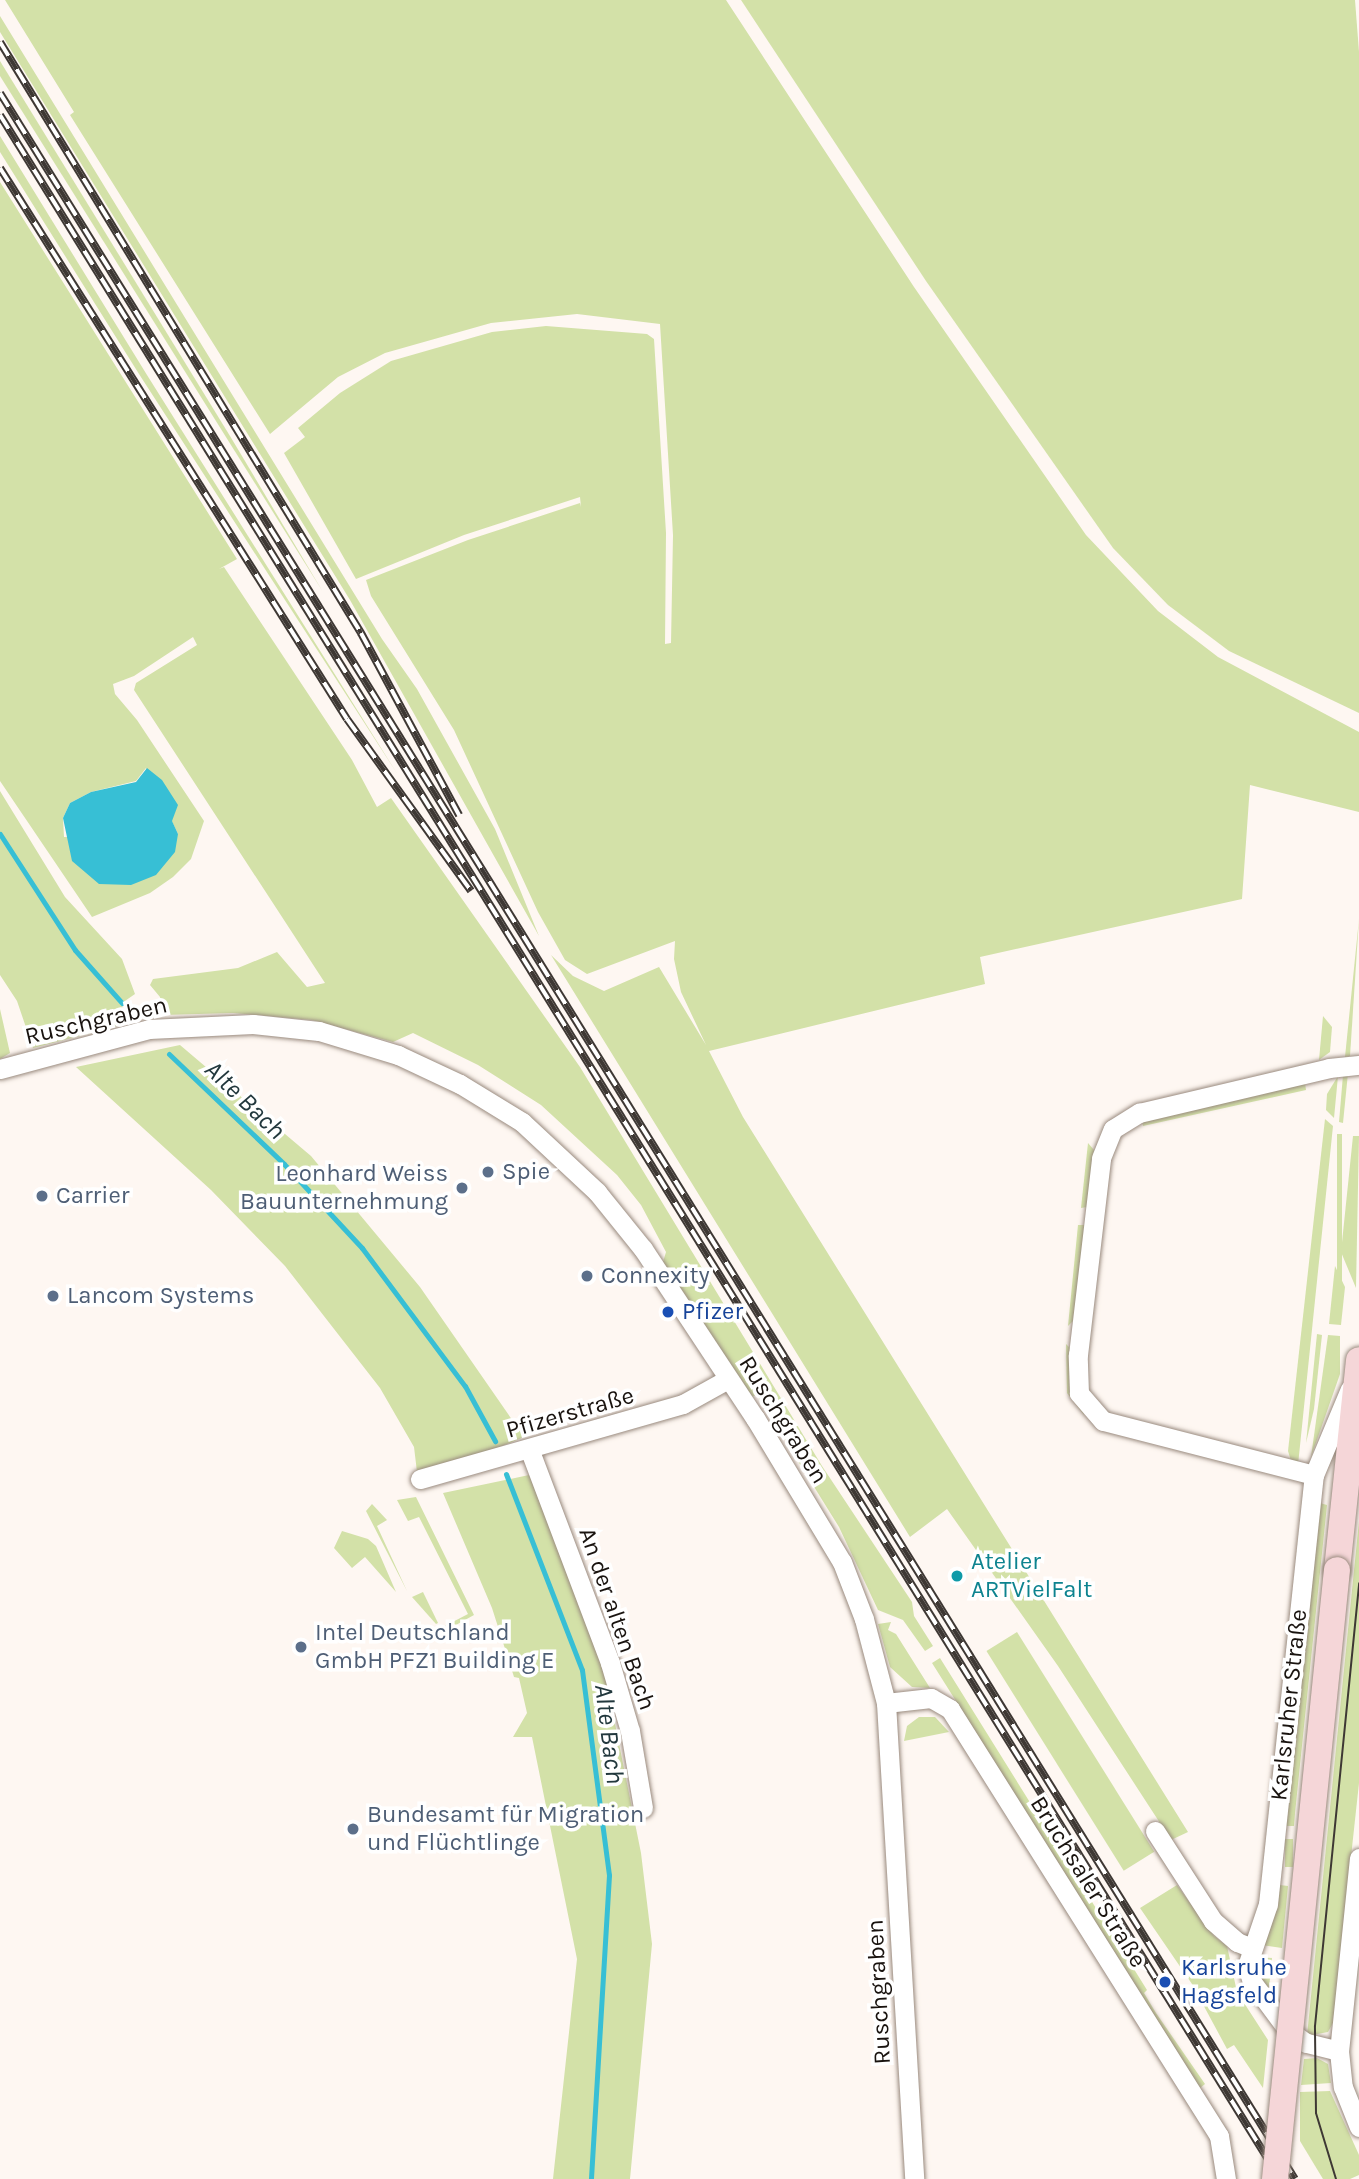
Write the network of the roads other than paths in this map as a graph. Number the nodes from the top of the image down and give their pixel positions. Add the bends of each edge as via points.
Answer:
1 (1359, 1065) edge
2 (0, 1069) edge
3 (1359, 1360) edge
4 (1358, 1368) edge
5 (728, 1379) junction
6 (530, 1451) junction
7 (1314, 1475) junction
8 (420, 1479) dead end
9 (886, 1703) junction
10 (643, 1808) dead end
11 (1154, 1831) dead end
12 (1359, 1858) edge
13 (1250, 1947) junction
14 (1339, 2051) junction
15 (1359, 2127) edge
16 (914, 2179) edge
17 (1226, 2179) edge
18 (1275, 2179) edge

1 - 7 street via 1139,1112 1113,1129 1101,1158 1077,1355 1079,1393 1103,1421
2 - 5 street, Ruschgraben via 149,1029 213,1024 319,1031 398,1055 460,1084 522,1122 566,1158 643,1249
3 - 4 street, Karlsruher Straße
4 - 7 street, Karlsruher Straße
4 - 18 street, Karlsruher Straße, bridge
5 - 6 street, Pfizerstraße via 683,1404
5 - 9 street, Ruschgraben via 842,1562 864,1619
6 - 8 street, Pfizerstraße
6 - 10 street, An der alten Bach via 610,1663
7 - 13 street, Karlsruher Straße via 1268,1904
9 - 16 street, Ruschgraben
9 - 17 street, Bruchsaler Straße via 931,1698 950,1709 1219,2136
11 - 13 street via 1213,1921
12 - 14 street
13 - 14 street, Karlsruher Straße via 1247,1966 1252,1982 1287,2029 1306,2043
14 - 15 street via 1343,2087

